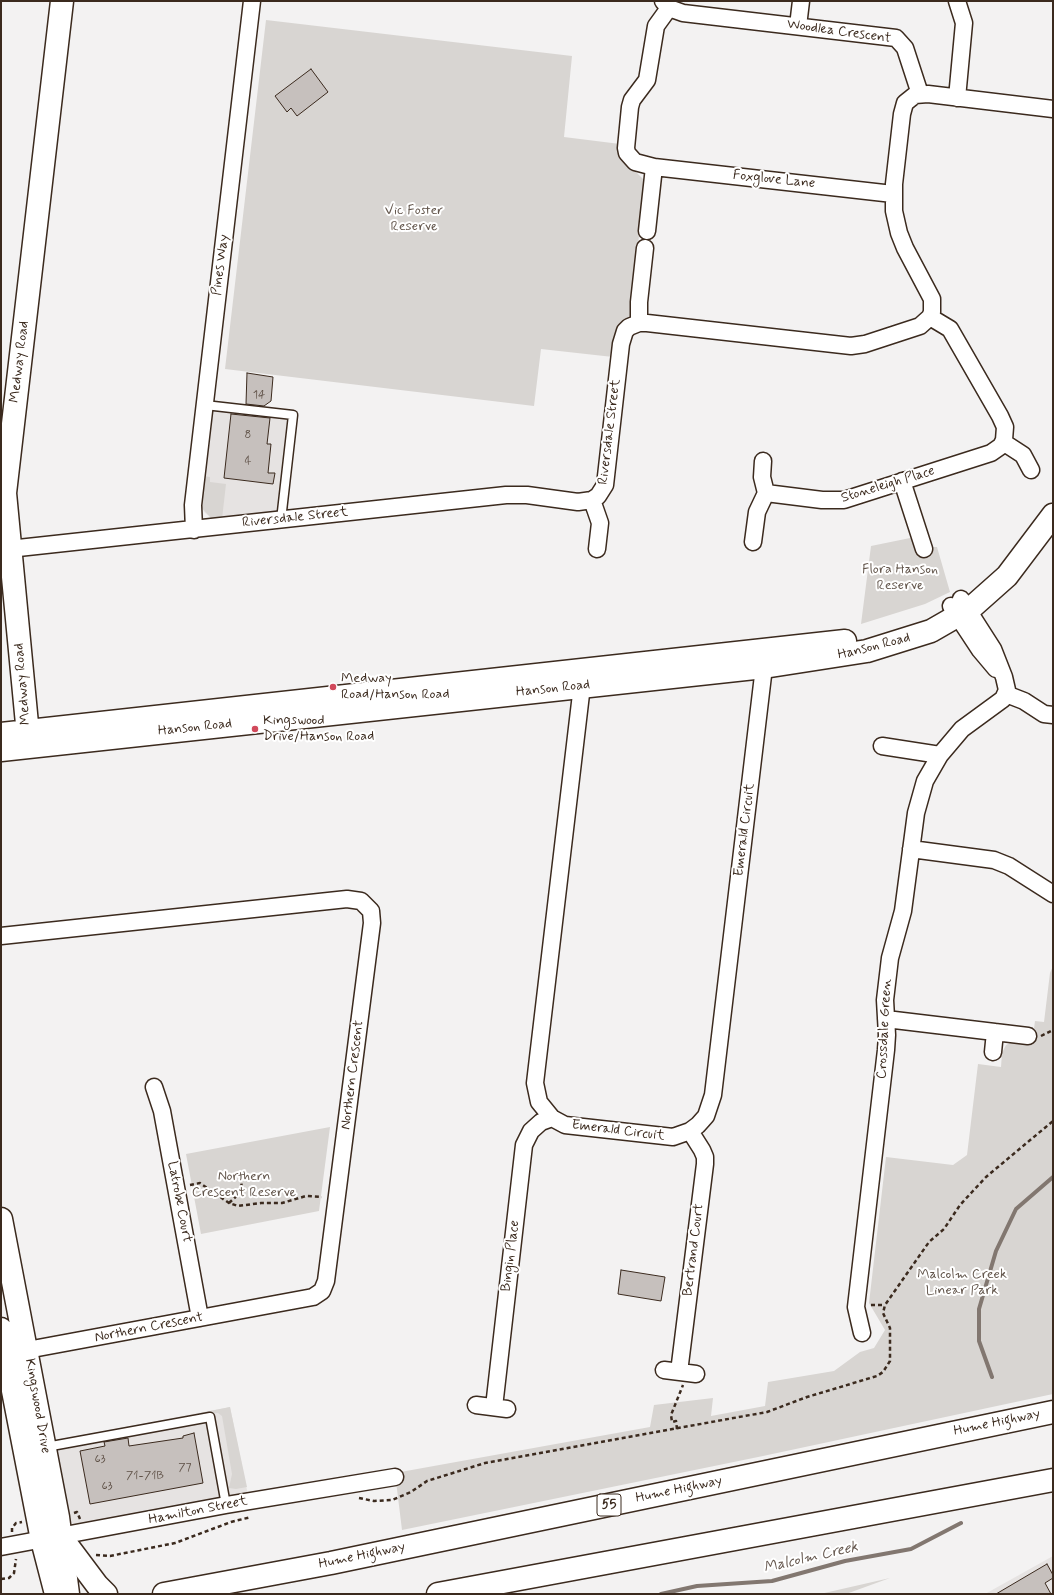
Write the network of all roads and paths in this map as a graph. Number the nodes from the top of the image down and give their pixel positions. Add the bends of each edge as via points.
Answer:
1 (62, 1) edge
2 (252, 1) edge
3 (801, 1) edge
4 (957, 1) edge
5 (666, 5) edge
6 (798, 26) junction
7 (920, 94) junction
8 (957, 98) junction
9 (1053, 109) edge
10 (654, 167) junction
11 (893, 194) junction
12 (647, 231) dead end
13 (645, 248) dead end
14 (930, 317) junction
15 (639, 323) junction
16 (205, 405) junction
17 (6, 442) edge
18 (1003, 442) junction
19 (762, 461) dead end
20 (1031, 470) dead end
21 (902, 481) junction
22 (766, 493) junction
23 (592, 500) junction
24 (1053, 502) edge
25 (1053, 515) edge
26 (281, 520) junction
27 (194, 530) junction
28 (753, 542) dead end
29 (9, 549) junction
30 (597, 549) dead end
31 (924, 549) dead end
32 (960, 608) junction
33 (765, 658) junction
34 (580, 678) junction
35 (1006, 694) junction
36 (1053, 715) edge
37 (1, 734) edge
38 (28, 739) junction
39 (882, 746) dead end
40 (1, 750) edge
41 (940, 755) junction
42 (911, 849) junction
43 (1053, 894) edge
44 (1, 936) edge
45 (886, 1019) junction
46 (996, 1032) junction
47 (1028, 1036) dead end
48 (993, 1052) dead end
49 (154, 1087) dead end
50 (552, 1118) junction
51 (1053, 1122) edge
52 (690, 1131) junction
53 (241, 1179) dead end
54 (190, 1185) dead end
55 (322, 1197) dead end
56 (229, 1203) junction
57 (1, 1219) edge
58 (200, 1318) junction
59 (1, 1329) edge
60 (862, 1333) dead end
61 (27, 1350) junction
62 (4, 1359) edge
63 (681, 1374) joint
64 (476, 1405) dead end
65 (1053, 1412) edge
66 (677, 1429) junction
67 (45, 1448) junction
68 (395, 1477) dead end
69 (40, 1480) junction
70 (1053, 1480) edge
71 (353, 1497) dead end
72 (226, 1505) junction
73 (252, 1516) dead end
74 (84, 1533) junction
75 (52, 1539) junction
76 (8, 1546) edge
77 (1, 1579) edge
78 (56, 1594) edge
79 (68, 1594) edge
80 (106, 1594) edge
81 (164, 1594) edge
82 (438, 1594) edge

1 - 17 main road, Medway Road
2 - 16 street, Pines Way
3 - 6 street
4 - 8 street via 964,23
5 - 6 street, Woodlea Crescent via 682,12
5 - 10 street, Foxglove Lane via 656,26 648,80 632,100 626,142 628,153 635,162
6 - 7 street, Woodlea Crescent via 896,38 905,48
7 - 8 street
7 - 11 street via 910,98 903,108
8 - 9 street
10 - 11 street, Foxglove Lane
10 - 12 street
11 - 14 street via 899,234 932,299
13 - 15 street
14 - 15 street via 916,328 865,344 850,346
14 - 18 street via 945,326 954,336 1002,420 1005,427
15 - 23 street, Riversdale Street via 625,331 621,344 605,485
16 - 26 lane via 294,415
16 - 27 street, Pines Way via 193,505
17 - 29 main road, Medway Road via 4,493
18 - 20 street via 1023,455
18 - 21 street, Stoneleigh Place via 1002,446 991,453
19 - 22 street
21 - 22 street, Stoneleigh Place via 844,500
21 - 31 street
22 - 28 street via 757,512
23 - 26 street, Riversdale Street via 578,502 527,495 506,495
23 - 30 street via 600,523
24 - 32 main road, Hanson Road
25 - 32 main road, Hanson Road via 1008,576
26 - 27 street, Riversdale Street
27 - 29 street, Riversdale Street
29 - 38 main road, Medway Road
32 - 33 main road, Hanson Road via 931,631 886,646 828,658
32 - 35 street via 993,649 1004,677
33 - 34 main road, Hanson Road
33 - 52 street, Emerald Circuit via 713,1095 706,1116
34 - 38 main road, Hanson Road
34 - 50 street, Emerald Circuit via 535,1083 539,1102
35 - 36 street via 1024,701 1044,714
35 - 41 street, Crossdale Green via 998,704 962,729
37 - 38 main road, Hanson Road
38 - 40 main road, Hanson Road
39 - 41 street
41 - 42 street, Crossdale Green via 919,799
42 - 43 street via 994,860 1009,866
42 - 45 street, Crossdale Green via 903,911 888,972 884,1000
44 - 58 street, Northern Crescent via 347,899 361,901 371,911 372,923 326,1281 322,1291 314,1297
45 - 46 street
45 - 60 street, Crossdale Green via 886,1050 856,1307
46 - 47 street
46 - 48 street
49 - 58 street, Latrobe Court via 162,1111
50 - 52 street, Emerald Circuit via 565,1125 667,1137
50 - 64 street, Bingin Place via 541,1122 531,1131 524,1145 501,1408
51 - 66 path via 986,1177 972,1192 944,1229 929,1242 885,1305 882,1313 890,1328 890,1361 883,1372 767,1412
52 - 63 street, Bertrand Court via 702,1150 705,1164
53 - 56 path via 242,1191
54 - 56 path via 200,1183
55 - 56 path via 306,1196 282,1203 261,1202 242,1206
57 - 61 main road, Kingswood Drive
58 - 61 street, Northern Crescent
59 - 62 main road, Kingswood Drive
61 - 62 street, Northern Crescent
61 - 67 main road, Kingswood Drive
62 - 69 main road, Kingswood Drive
63 - 66 path via 671,1415 672,1422 676,1421
65 - 81 main road, Hume Highway / 55 via 331,1563
66 - 71 path via 485,1463 427,1481 411,1492 392,1500 374,1501
67 - 69 main road, Kingswood Drive
67 - 72 lane via 210,1417
68 - 72 street, Hamilton Street
69 - 75 main road, Kingswood Drive
70 - 82 main road
72 - 74 street, Hamilton Street
73 - 74 path via 175,1543 110,1556 96,1556 92,1553
74 - 75 street, Hamilton Street
75 - 76 street, Hamilton Street
75 - 78 main road, Kingswood Drive
75 - 79 main road, Kingswood Drive
75 - 80 main road
76 - 77 path via 16,1558 14,1573 9,1578

